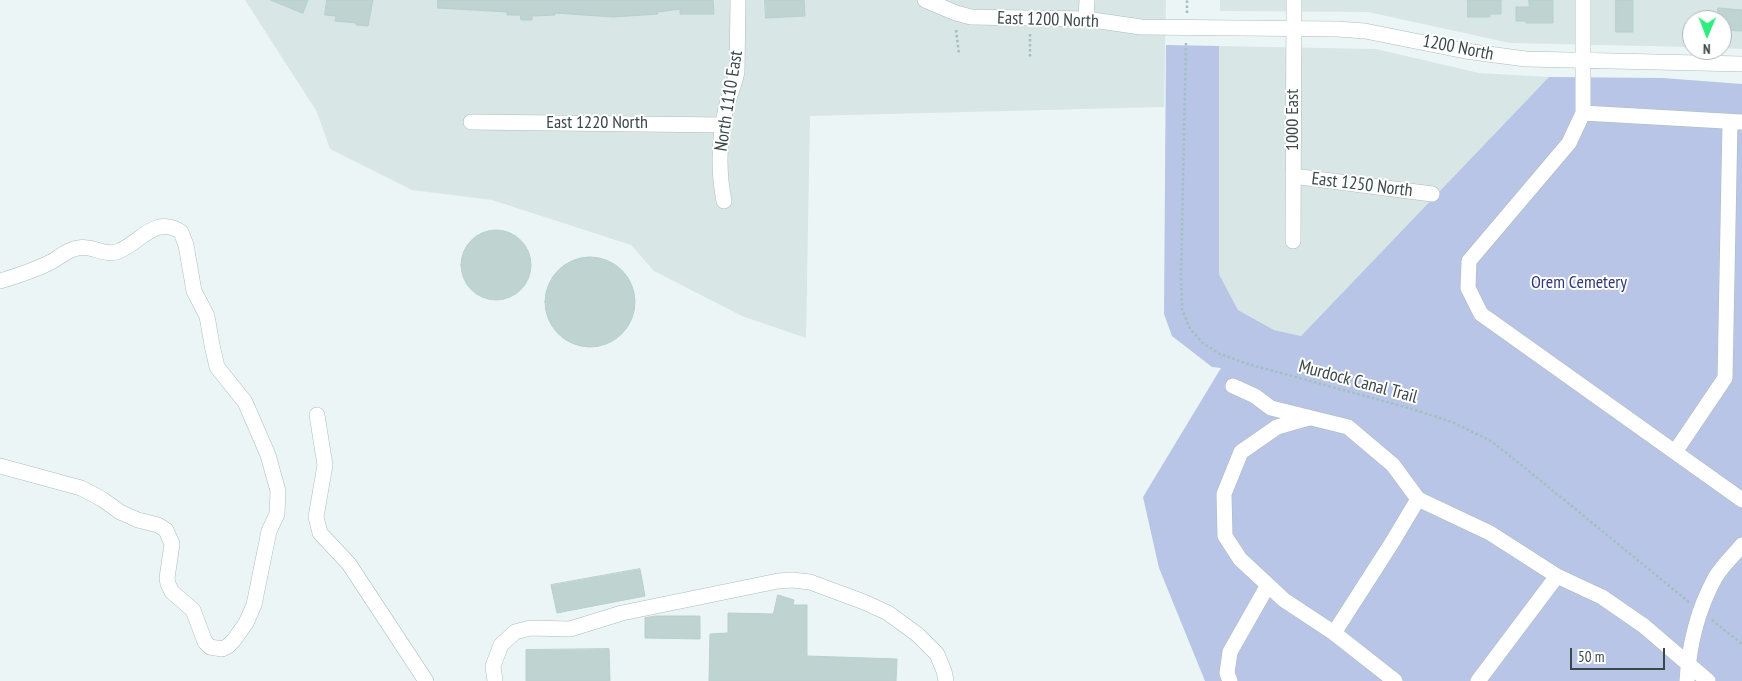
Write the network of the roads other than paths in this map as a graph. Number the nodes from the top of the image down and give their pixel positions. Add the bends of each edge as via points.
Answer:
1 (738, 0) edge
2 (925, 0) edge
3 (1087, 0) edge
4 (1294, 0) edge
5 (1583, 0) edge
6 (1086, 19) junction
7 (1174, 28) joint
8 (1294, 30) junction
9 (1584, 60) junction
10 (1742, 64) edge
11 (1583, 113) junction
12 (471, 122) dead end
13 (1736, 122) edge
14 (723, 125) junction
15 (1293, 176) junction
16 (1432, 194) dead end
17 (724, 201) dead end
18 (1293, 241) dead end
19 (0, 281) edge
20 (1233, 386) dead end
21 (317, 415) dead end
22 (1310, 417) junction
23 (1675, 452) junction
24 (0, 466) edge
25 (1418, 499) junction
26 (1742, 500) edge
27 (1742, 545) edge
28 (1557, 576) junction
29 (1268, 585) junction
30 (1334, 633) junction
31 (1688, 662) junction
32 (426, 681) edge
33 (495, 681) edge
34 (946, 681) edge
35 (1230, 681) edge
36 (1395, 681) edge
37 (1478, 681) edge
38 (1687, 681) edge
39 (1708, 681) edge

1 - 14 street, North 1110 East via 736,82
2 - 6 street, East 1200 North via 971,17
3 - 6 street
4 - 8 street, 1000 East
5 - 9 street
6 - 7 street, East 1200 North via 1141,28
7 - 8 street, 1200 North
8 - 9 street, 1200 North via 1366,31 1496,56
8 - 15 street, 1000 East
9 - 10 street, 1200 North
9 - 11 street
11 - 13 street
11 - 23 street via 1569,143 1468,261 1468,288 1481,314
12 - 14 street, East 1220 North
13 - 23 street via 1725,378
14 - 17 street, North 1110 East via 719,167
15 - 16 street, East 1250 North
15 - 18 street, 1000 East
19 - 24 street via 34,270 73,249 89,247 112,253 160,227 169,226 181,232 194,291 207,316 217,367 245,402 263,441 276,481 277,514 269,531 254,605 246,623 228,646 222,649 210,647 193,610 172,592 168,584 172,544 166,530 120,512 81,488
20 - 22 street via 1271,408
21 - 32 street via 325,465 316,517 320,533 349,564
22 - 25 street via 1348,427 1393,465
22 - 29 street via 1277,427 1241,452 1224,494 1225,536 1240,559
23 - 26 street
25 - 28 street via 1490,533
25 - 30 street
27 - 31 street via 1716,576 1700,610
28 - 31 street via 1602,597
28 - 37 street
29 - 30 street via 1284,600
29 - 35 street via 1230,652 1227,673
30 - 36 street
31 - 38 street
31 - 39 street
33 - 34 street via 493,666 501,645 515,632 530,628 570,629 622,613 792,580 810,582 888,613 937,654

